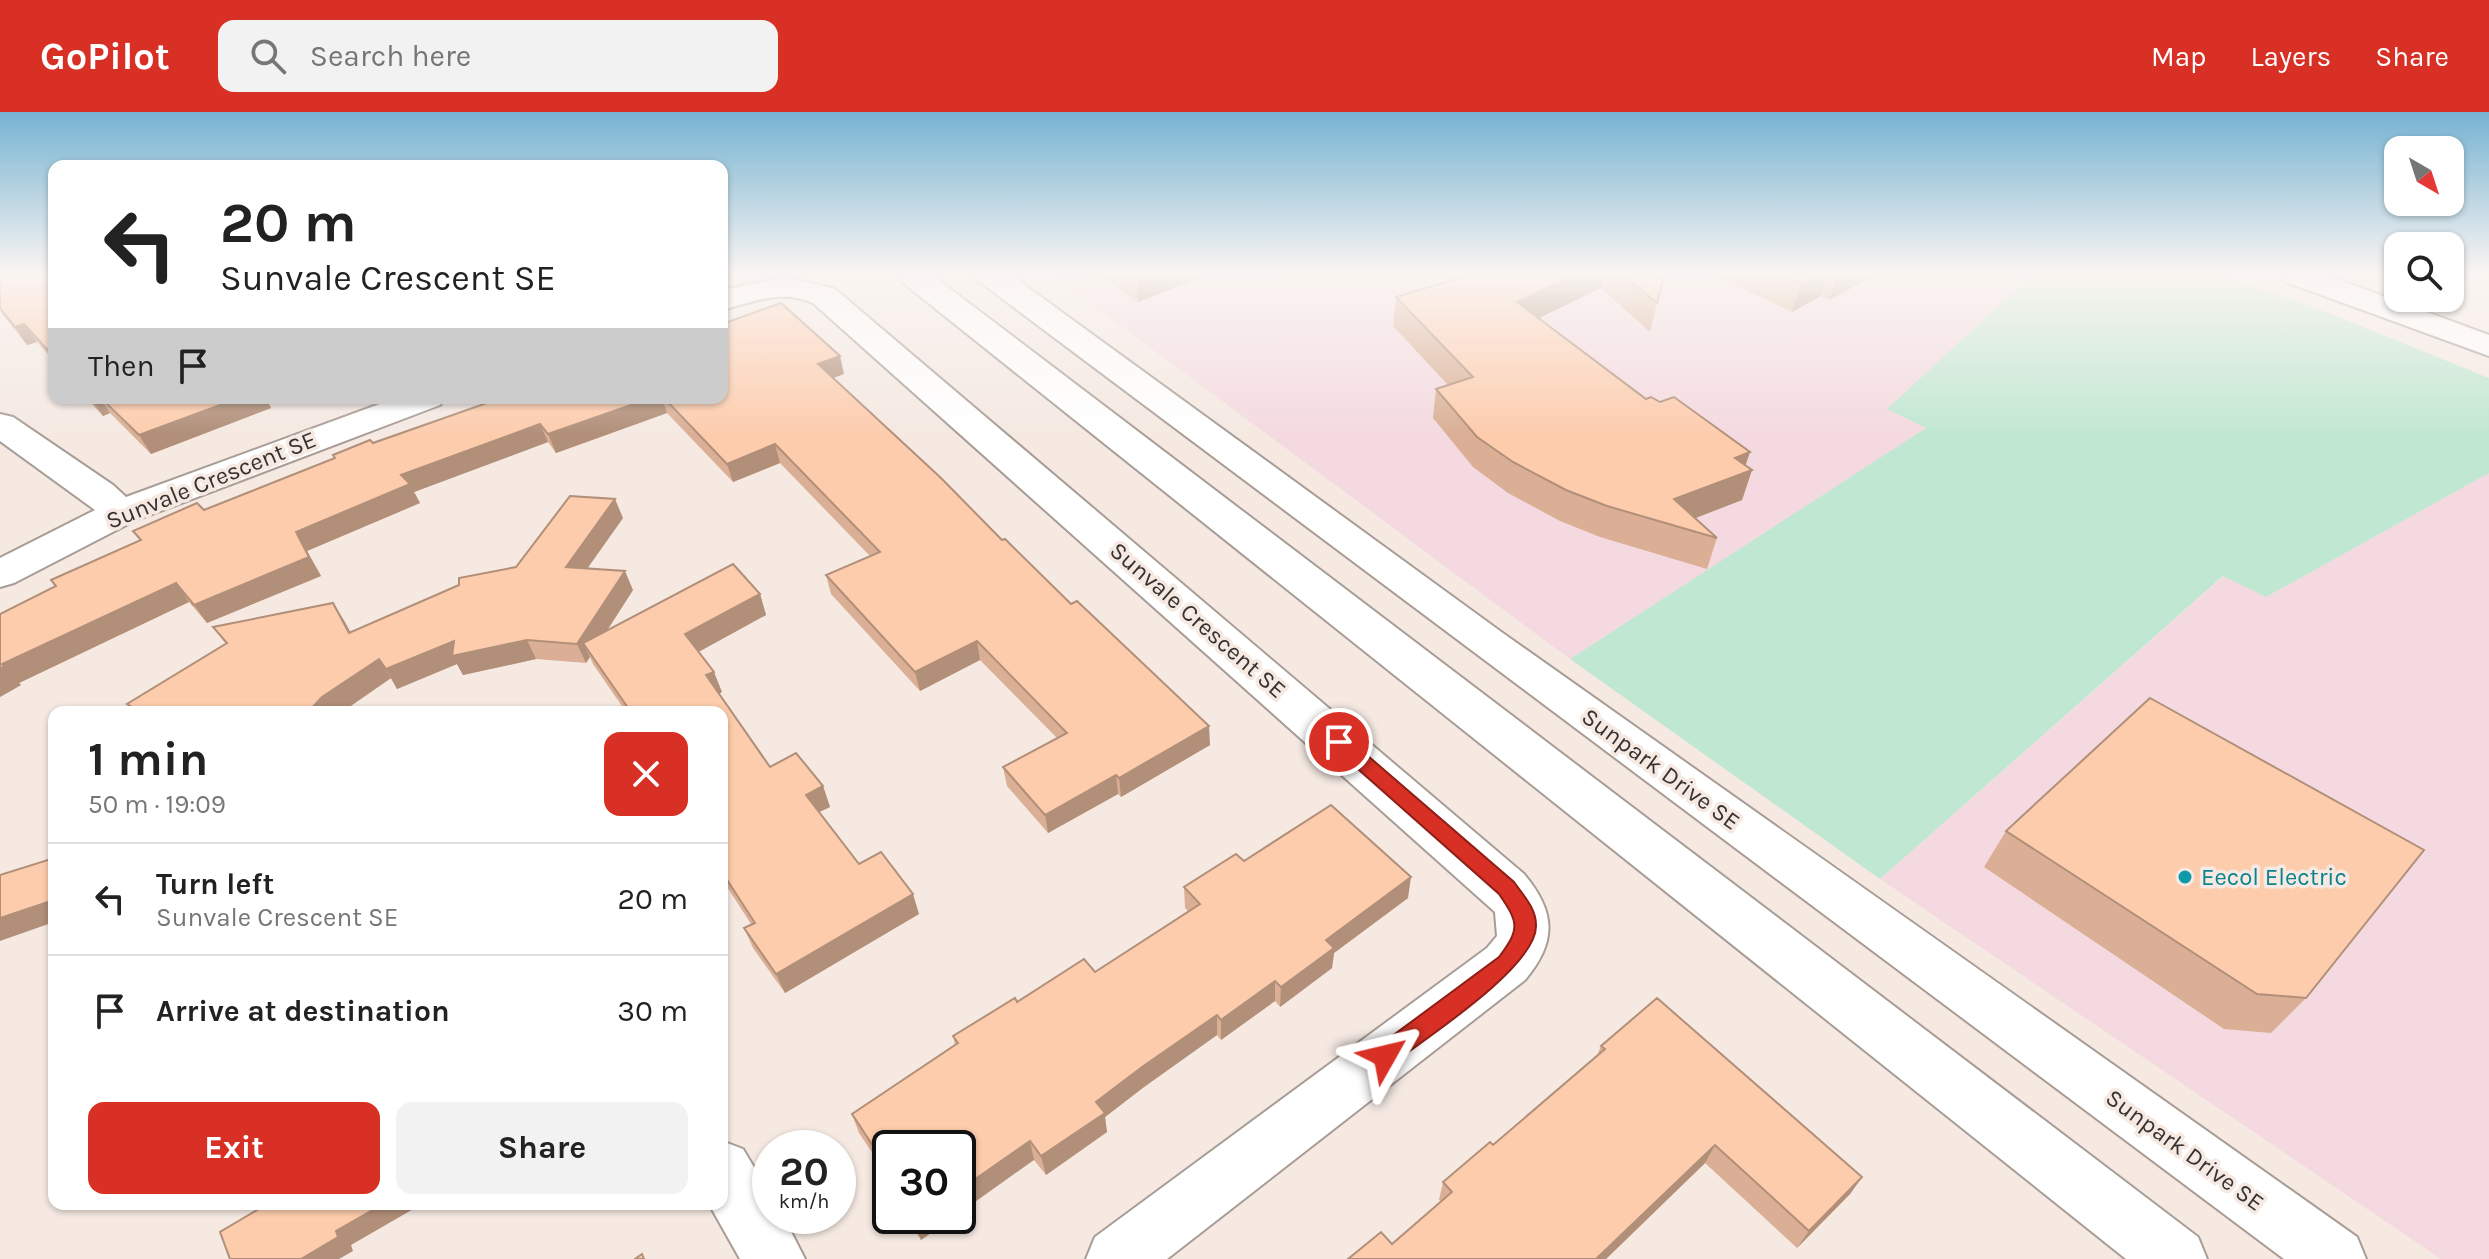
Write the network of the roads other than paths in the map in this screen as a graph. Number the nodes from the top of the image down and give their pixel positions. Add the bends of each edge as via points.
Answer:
1 (861, 329) edge
2 (982, 329) edge
3 (1063, 329) edge
4 (2442, 329) edge
5 (2489, 346) edge
6 (412, 404) edge
7 (0, 425) edge
8 (120, 513) junction
9 (0, 574) edge
10 (728, 1179) edge
11 (774, 1259) edge
12 (1117, 1259) edge
13 (2176, 1259) edge
14 (2335, 1259) edge

1 - 12 street, Sunvale Crescent SE via 1506,888 1524,913 1524,940 1506,964
2 - 13 street
3 - 14 street, Sunpark Drive SE
4 - 5 street
6 - 8 street, Sunvale Crescent SE
7 - 8 street via 100,493
8 - 9 street, Sunvale Crescent SE
10 - 11 street

